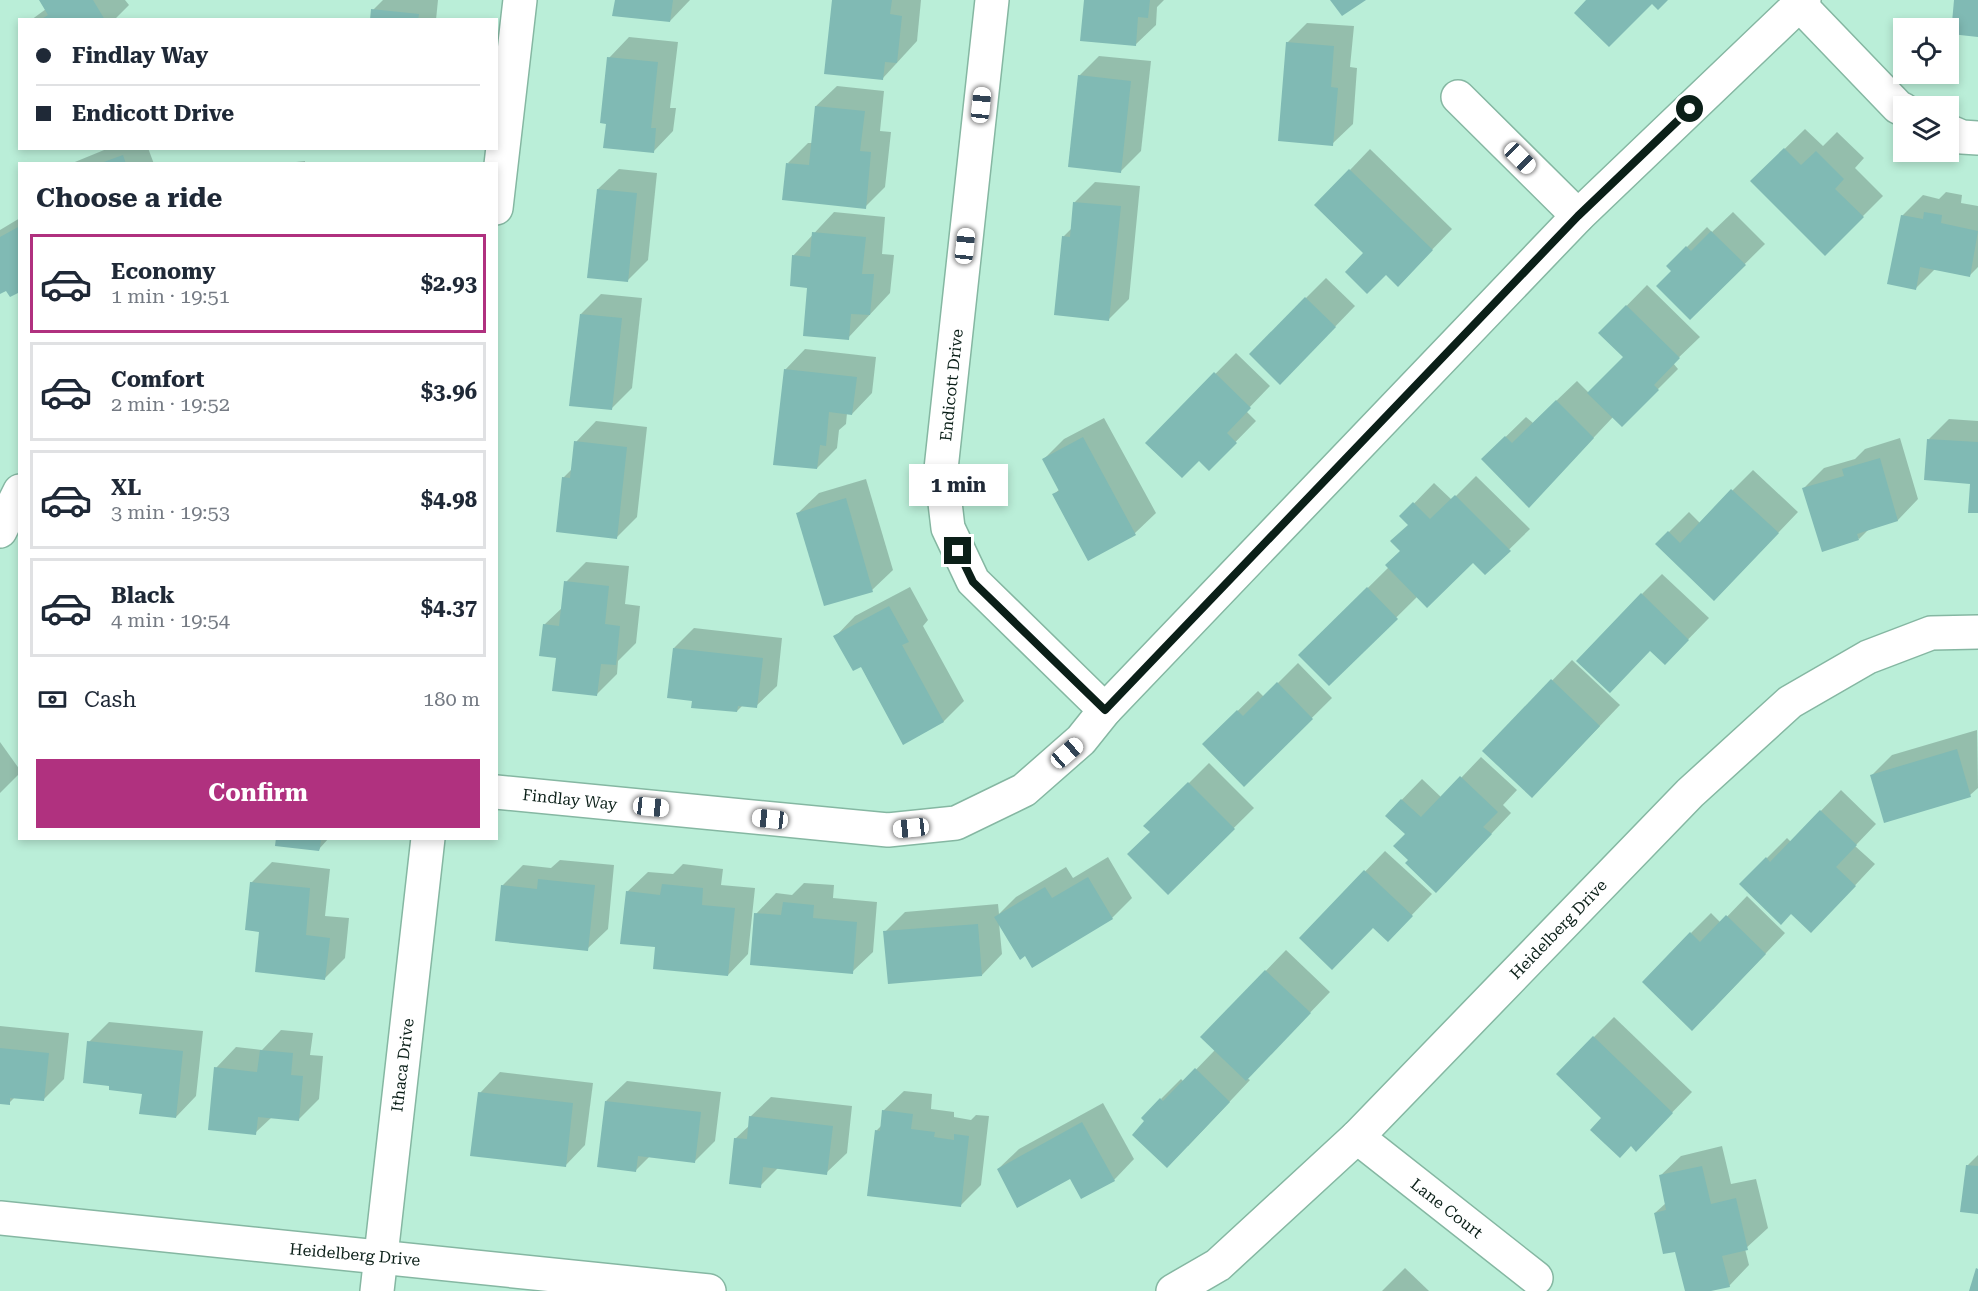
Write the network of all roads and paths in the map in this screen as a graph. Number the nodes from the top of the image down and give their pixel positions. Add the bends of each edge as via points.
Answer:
1 (520, 0) edge
2 (992, 0) edge
3 (1802, 2) edge
4 (1458, 97) dead end
5 (1893, 102) edge
6 (1959, 136) edge
7 (1978, 138) edge
8 (498, 191) edge
9 (1578, 216) junction
10 (18, 495) edge
11 (0, 531) edge
12 (1978, 632) edge
13 (1105, 710) junction
14 (498, 792) edge
15 (428, 840) edge
16 (1357, 1137) junction
17 (0, 1218) edge
18 (380, 1257) junction
19 (1536, 1278) dead end
20 (376, 1291) edge
21 (709, 1291) edge
22 (1173, 1291) edge

1 - 8 street
2 - 13 street, Endicott Drive via 942,469 948,528 973,582
3 - 5 street
3 - 9 street, Findlay Way
4 - 9 street
6 - 7 street
9 - 13 street, Findlay Way
10 - 11 street
12 - 16 street, Heidelberg Drive via 1931,633 1868,657 1790,702 1690,793
13 - 14 street, Findlay Way via 1081,740 1024,790 956,823 888,830
15 - 18 street, Ithaca Drive
16 - 19 street, Lane Court
16 - 22 street, Heidelberg Drive via 1218,1265
17 - 18 street, Heidelberg Drive
18 - 20 street, Ithaca Drive
18 - 21 street, Heidelberg Drive

